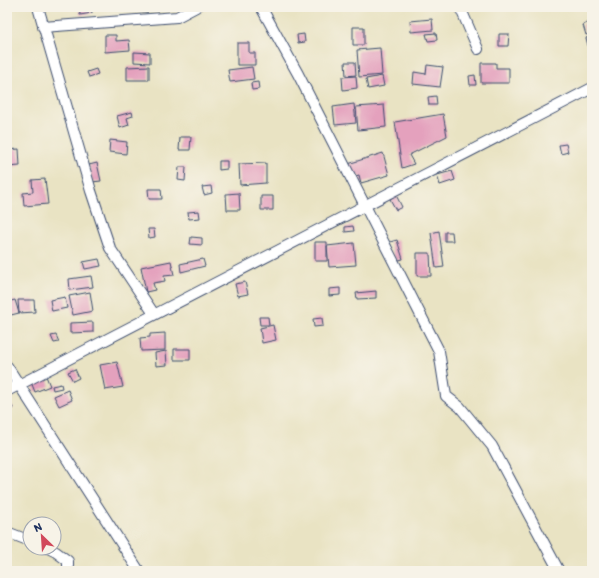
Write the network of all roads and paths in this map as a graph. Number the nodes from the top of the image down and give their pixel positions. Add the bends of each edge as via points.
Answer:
1 (38, 7) edge
2 (196, 7) edge
3 (261, 7) edge
4 (460, 7) edge
5 (43, 27) junction
6 (478, 49) dead end
7 (592, 88) edge
8 (364, 205) junction
9 (154, 314) junction
10 (7, 366) edge
11 (20, 384) junction
12 (7, 391) edge
13 (7, 532) edge
14 (22, 538) edge
15 (61, 556) edge
16 (68, 571) edge
17 (139, 571) edge
18 (559, 571) edge

1 - 5 street
2 - 5 street via 177,17
3 - 8 street
4 - 6 street
5 - 9 street via 110,248
7 - 8 street
8 - 9 street
8 - 18 street via 439,351 446,396 460,407 492,446
9 - 11 street
10 - 11 street
11 - 12 street
11 - 17 street
13 - 14 street
15 - 16 street via 68,561

